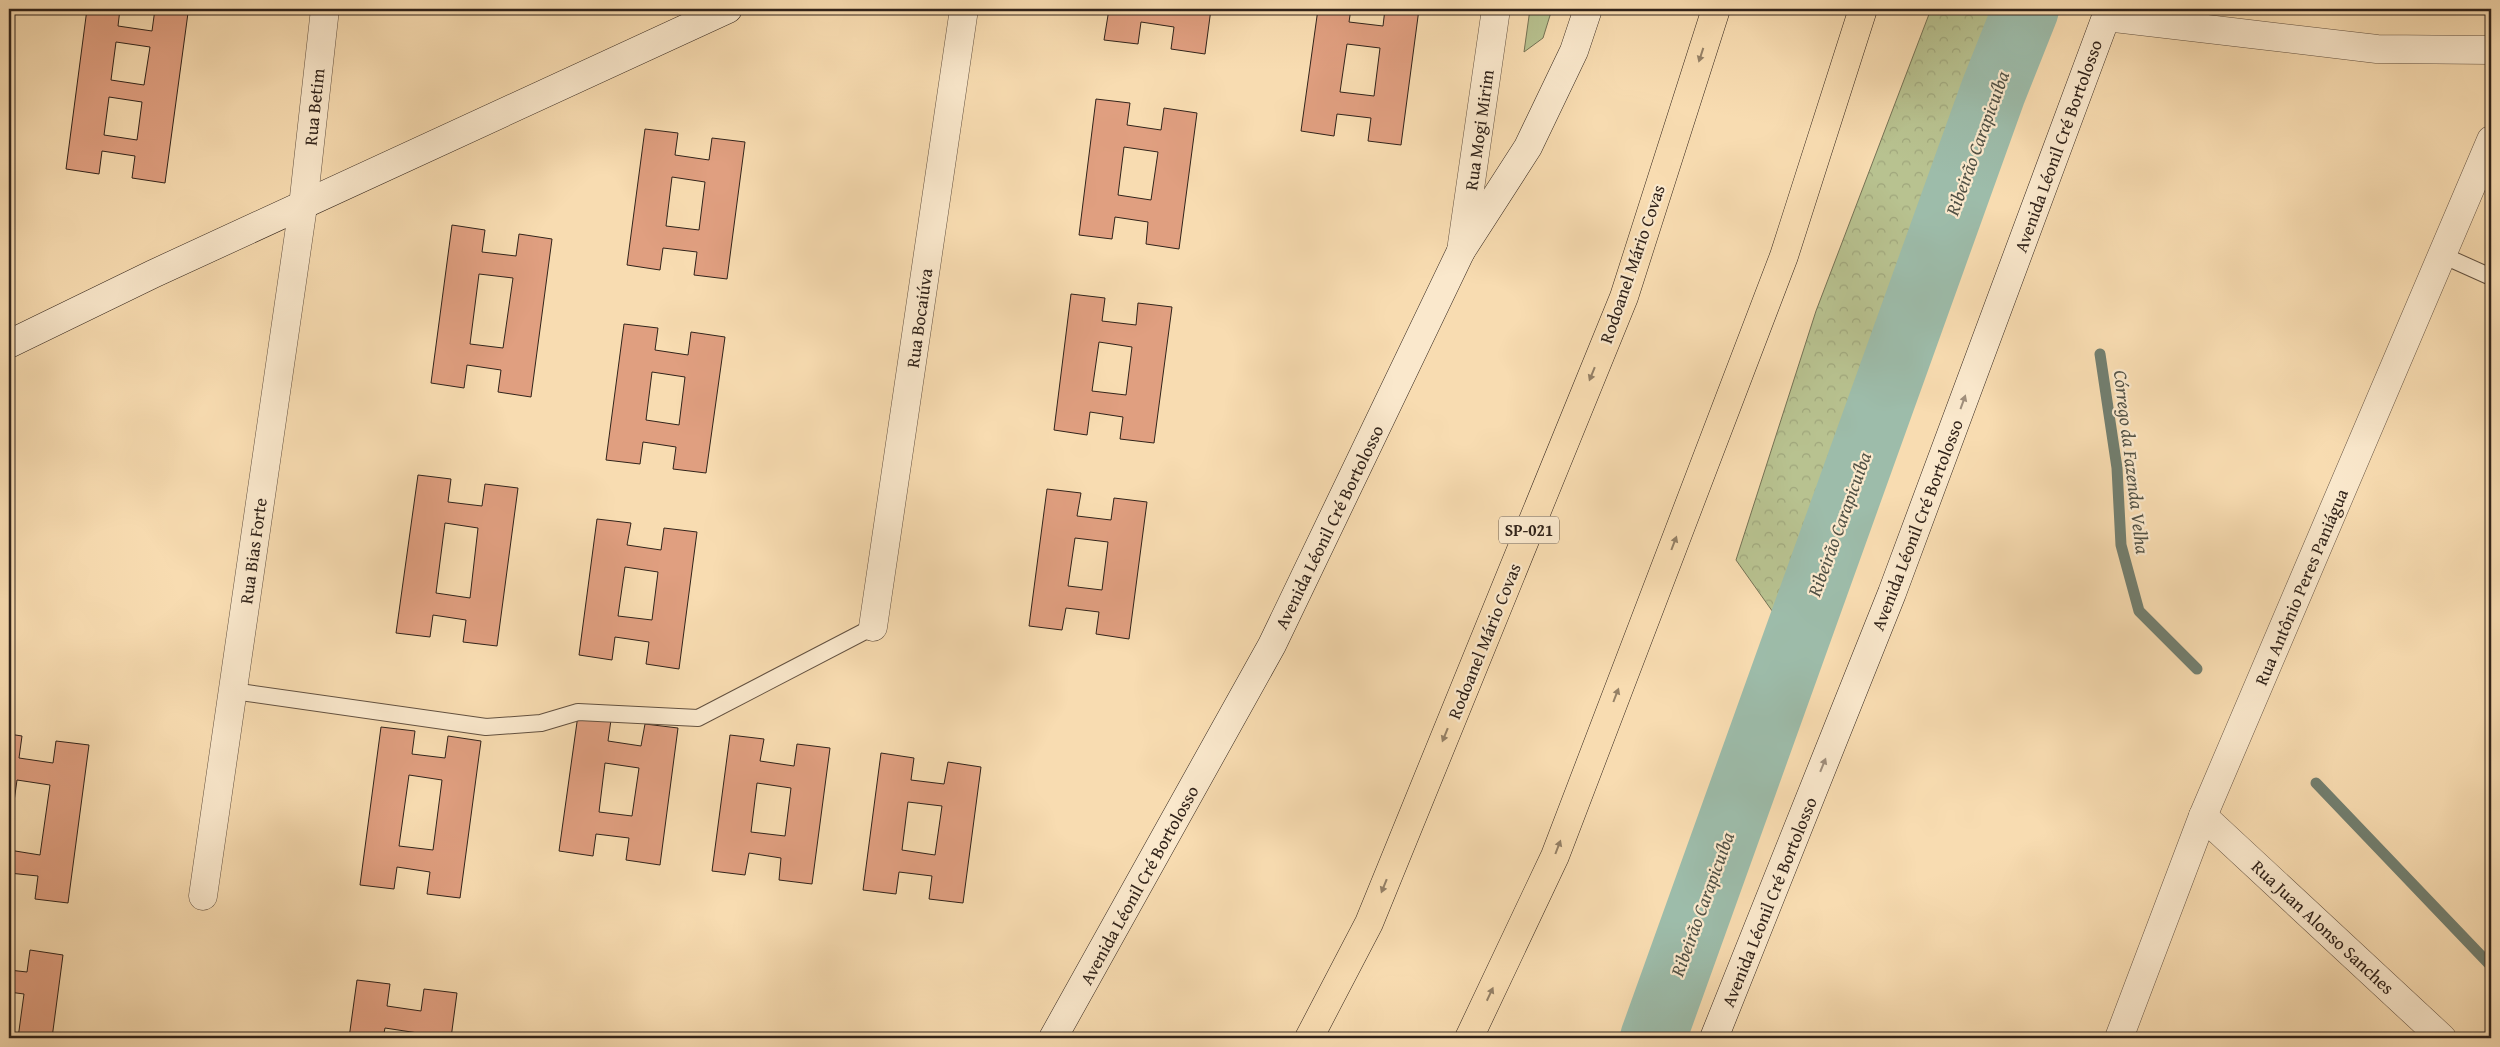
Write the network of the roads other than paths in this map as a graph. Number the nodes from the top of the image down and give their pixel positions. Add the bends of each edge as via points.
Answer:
1 (325, 9) edge
2 (728, 9) edge
3 (964, 9) edge
4 (1496, 9) edge
5 (1588, 9) edge
6 (1716, 9) edge
7 (1863, 9) edge
8 (2108, 13) edge
9 (2491, 50) edge
10 (2491, 140) edge
11 (303, 206) junction
12 (1461, 252) junction
13 (2442, 255) junction
14 (2491, 277) edge
15 (9, 344) edge
16 (873, 627) joint
17 (233, 691) junction
18 (2203, 816) junction
19 (204, 896) dead end
20 (1053, 1038) edge
21 (1309, 1038) edge
22 (1469, 1038) edge
23 (1714, 1038) edge
24 (2119, 1038) edge
25 (2442, 1038) edge

1 - 11 street, Rua Betim
2 - 11 street
3 - 16 street, Rua Bocaiúva
4 - 12 street, Rua Mogi Mirim
5 - 12 street, Avenida Léonil Cré Bortolosso via 1574,51 1528,146
6 -> 21 highway, Rodoanel Mário Covas / SP-021 via 1624,297 1369,922
22 -> 7 highway via 1555,856 1784,256
8 - 9 street via 2377,49
23 -> 8 street, Avenida Léonil Cré Bortolosso via 1892,593
10 - 13 street, Rua Antônio Peres Paniágua
11 - 15 street
11 - 17 street, Rua Bias Forte
12 - 20 street, Avenida Léonil Cré Bortolosso via 1272,645
13 - 14 lane
13 - 18 street, Rua Antônio Peres Paniágua
16 - 17 lane via 698,718 578,712 542,723 486,727
17 - 19 street, Rua Bias Forte
18 - 24 street, Rua Antônio Peres Paniágua
18 - 25 street, Rua Juan Alonso Sanches

